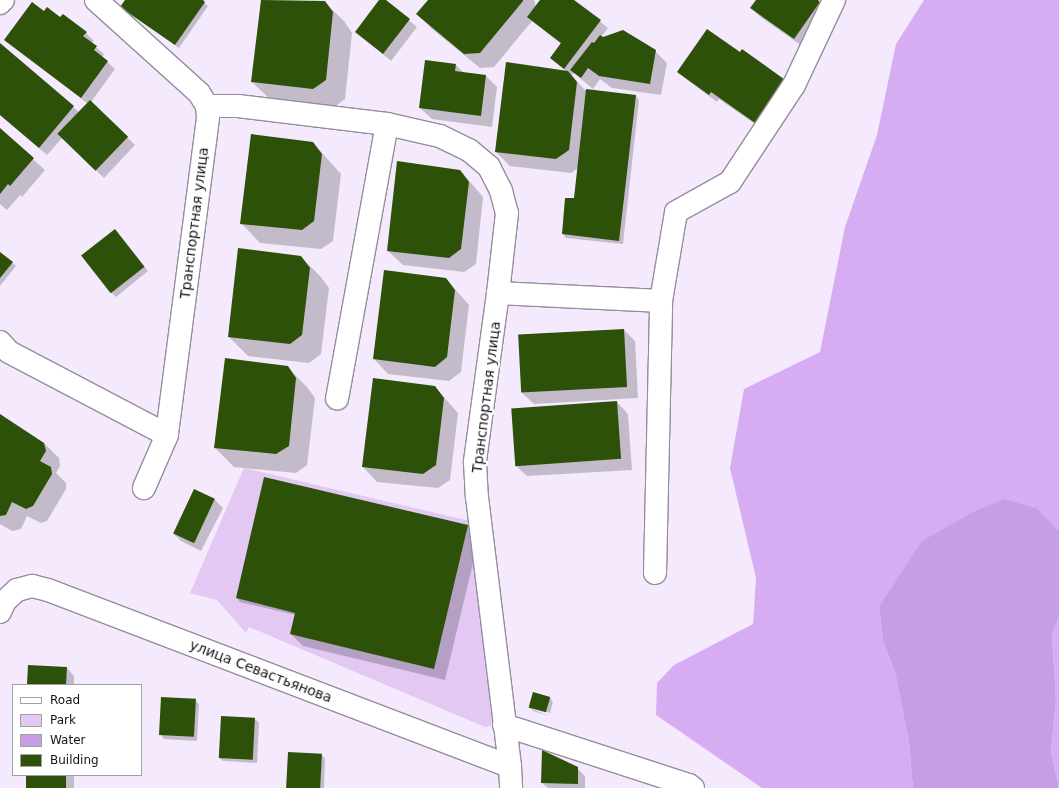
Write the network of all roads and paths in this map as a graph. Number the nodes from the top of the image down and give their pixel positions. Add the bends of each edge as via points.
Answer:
1 (3, 0) edge
2 (96, 0) edge
3 (834, 0) edge
4 (0, 3) edge
5 (207, 106) junction
6 (387, 124) junction
7 (498, 293) junction
8 (661, 301) junction
9 (0, 342) edge
10 (337, 398) dead end
11 (166, 435) junction
12 (144, 488) dead end
13 (655, 573) dead end
14 (0, 612) edge
15 (504, 725) junction
16 (510, 766) junction
17 (511, 788) edge
18 (693, 788) edge

1 - 4 street
2 - 5 street via 189,82
3 - 8 street via 794,85 730,182 676,212
5 - 6 street, Транспортная улица via 238,106
5 - 11 street, Транспортная улица via 208,118
6 - 7 street, Транспортная улица via 440,136 469,150 489,167 502,191 506,213
6 - 10 street
7 - 8 street
7 - 15 street, Транспортная улица via 475,462
8 - 13 street
9 - 11 street via 10,352
11 - 12 street, Транспортная улица
14 - 16 street, улица Севастьянова via 5,601 17,590 32,586 42,589
15 - 16 street, Транспортная улица
15 - 18 street
16 - 17 street

